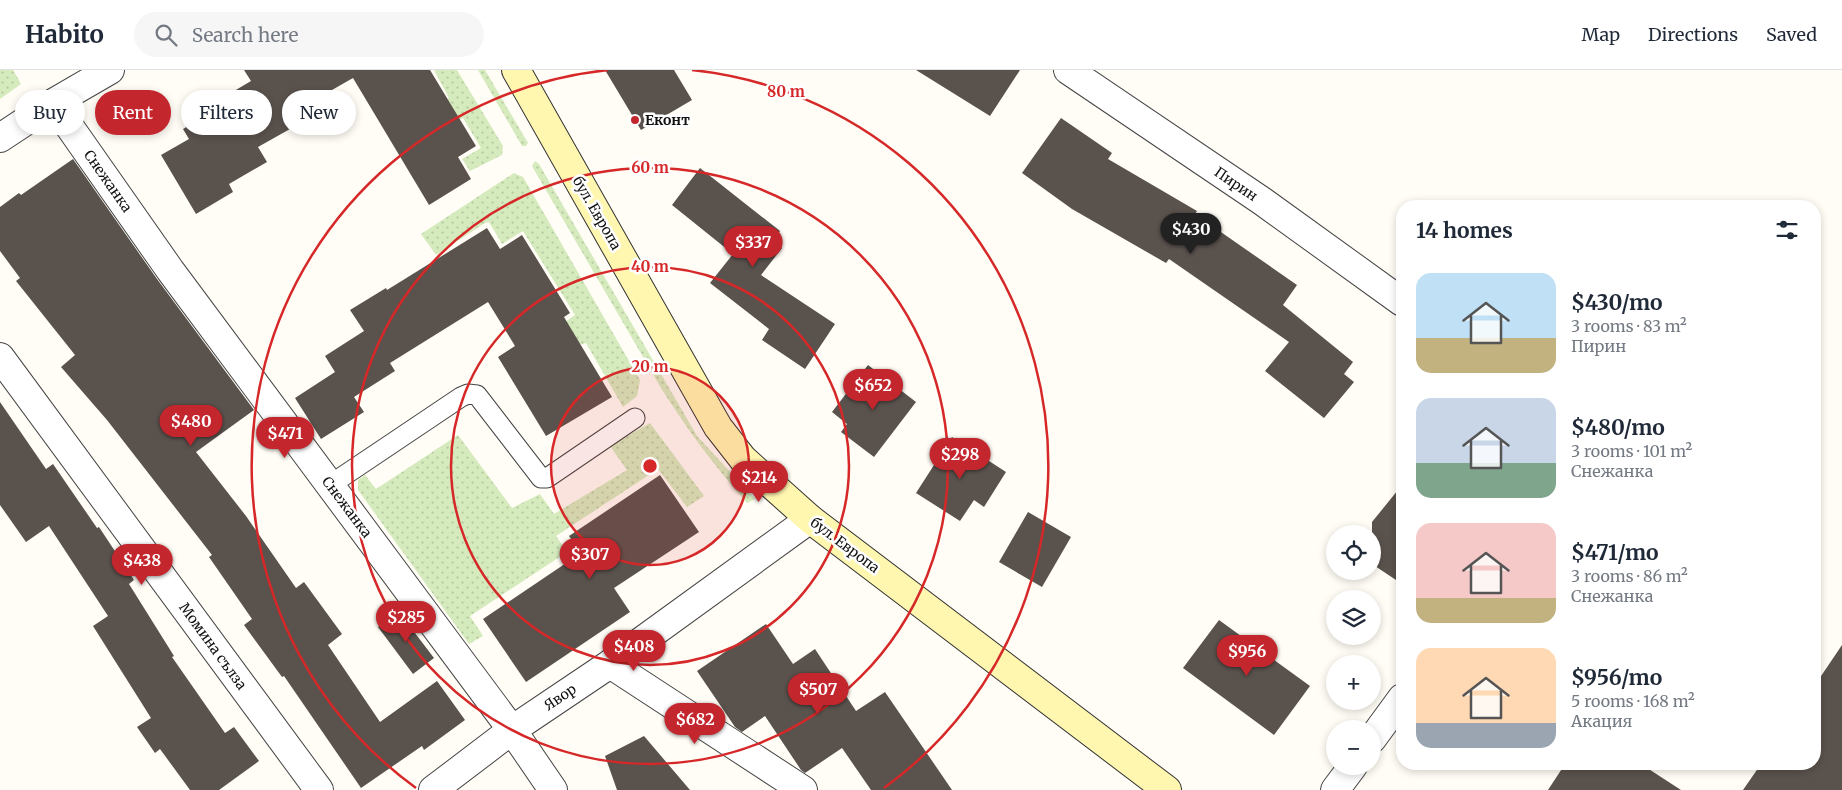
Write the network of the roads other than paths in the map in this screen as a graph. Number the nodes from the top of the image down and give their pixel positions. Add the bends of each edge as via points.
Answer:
1 (110, 70) edge
2 (516, 70) edge
3 (1068, 70) edge
4 (75, 90) edge
5 (15, 128) edge
6 (75, 135) edge
7 (0, 138) edge
8 (1396, 298) edge
9 (0, 357) edge
10 (635, 418) dead end
11 (330, 484) junction
12 (810, 519) junction
13 (610, 664) junction
14 (1396, 706) edge
15 (1381, 727) edge
16 (512, 730) junction
17 (1346, 775) edge
18 (1154, 787) edge
19 (319, 790) edge
20 (433, 790) edge
21 (553, 790) edge
22 (803, 790) edge
23 (1335, 790) edge

1 - 4 street
2 - 12 street, бул. Европа via 718,427 743,459
3 - 8 street, Пирин via 1262,201
5 - 7 street
6 - 11 street, Снежанка via 170,270
9 - 19 street, Момина сълза
10 - 11 lane via 547,478 542,478 477,395 468,394
11 - 16 street, Снежанка
12 - 13 street, Явор
12 - 18 street, бул. Европа
13 - 16 street, Явор
13 - 22 street
14 - 15 street
16 - 20 street, Явор
16 - 21 street, Снежанка
17 - 23 street

